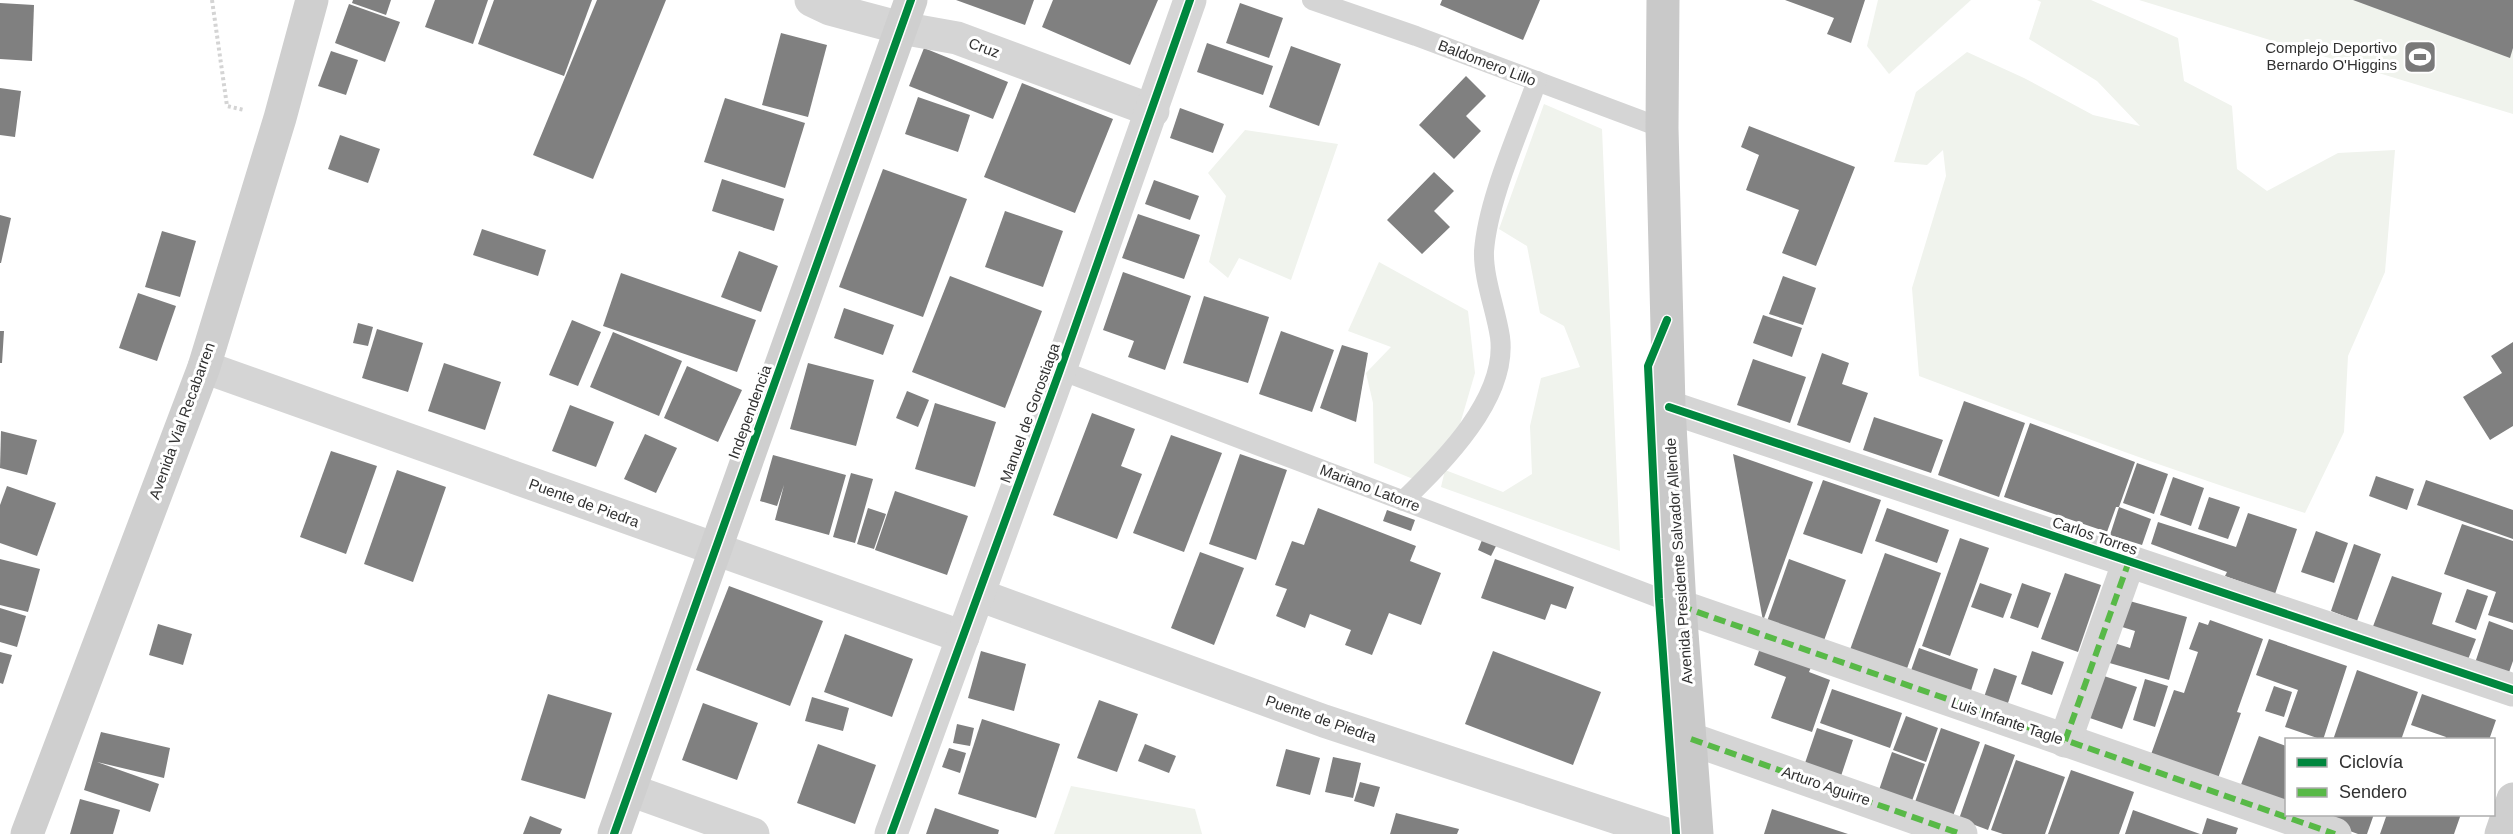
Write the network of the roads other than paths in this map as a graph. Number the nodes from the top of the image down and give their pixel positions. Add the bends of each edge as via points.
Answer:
1 (312, 0) edge
2 (811, 0) edge
3 (1190, 0) edge
4 (1312, 0) edge
5 (1663, 0) edge
6 (906, 14) edge
7 (1537, 81) junction
8 (1153, 111) junction
9 (1662, 128) junction
10 (204, 367) junction
11 (1060, 370) junction
12 (1669, 407) junction
13 (1403, 501) junction
14 (715, 550) junction
15 (2128, 561) junction
16 (979, 595) junction
17 (1680, 606) junction
18 (963, 637) junction
19 (2513, 690) edge
20 (1691, 739) junction
21 (2065, 741) junction
22 (630, 790) junction
23 (2513, 799) edge
24 (27, 834) edge
25 (614, 834) edge
26 (753, 834) edge
27 (891, 834) edge
28 (1666, 834) edge
29 (1697, 834) edge
30 (1961, 834) edge
31 (2335, 834) edge
32 (2501, 834) edge

1 - 10 main road, Avenida Vial Recabarren
2 - 6 street, Cruz via 830,9
3 - 8 street, Manuel de Gorostiaga
4 - 7 lane, Baldomero Lillo
5 - 9 main road, Avenida Presidente Salvador Allende
6 - 8 street, Cruz via 957,38
6 - 14 main road, Independencia
7 - 9 lane, Baldomero Lillo
7 - 13 lane via 1489,216 1484,254 1500,339 1497,371 1482,408 1449,456
8 - 11 street, Manuel de Gorostiaga
9 - 12 main road, Avenida Presidente Salvador Allende
10 - 14 street, Puente de Piedra
10 - 24 main road, Avenida Vial Recabarren
11 - 13 lane, Mariano Latorre
11 - 16 street, Manuel de Gorostiaga
12 - 15 street, Carlos Torres
12 - 17 main road, Avenida Presidente Salvador Allende
13 - 17 lane, Mariano Latorre
14 - 18 street, Puente de Piedra
14 - 22 main road, Independencia
15 - 19 street, Carlos Torres
15 - 21 street
16 - 18 street, Manuel de Gorostiaga
16 - 28 street, Puente de Piedra via 1324,721
17 - 20 main road, Avenida Presidente Salvador Allende
17 - 21 street, Luis Infante Tagle
18 - 27 street, Manuel de Gorostiaga
20 - 29 main road, Avenida Presidente Salvador Allende
20 - 30 street, Arturo Aguirre
21 - 31 street, Luis Infante Tagle
22 - 25 main road, Independencia
22 - 26 street
23 - 32 main road

